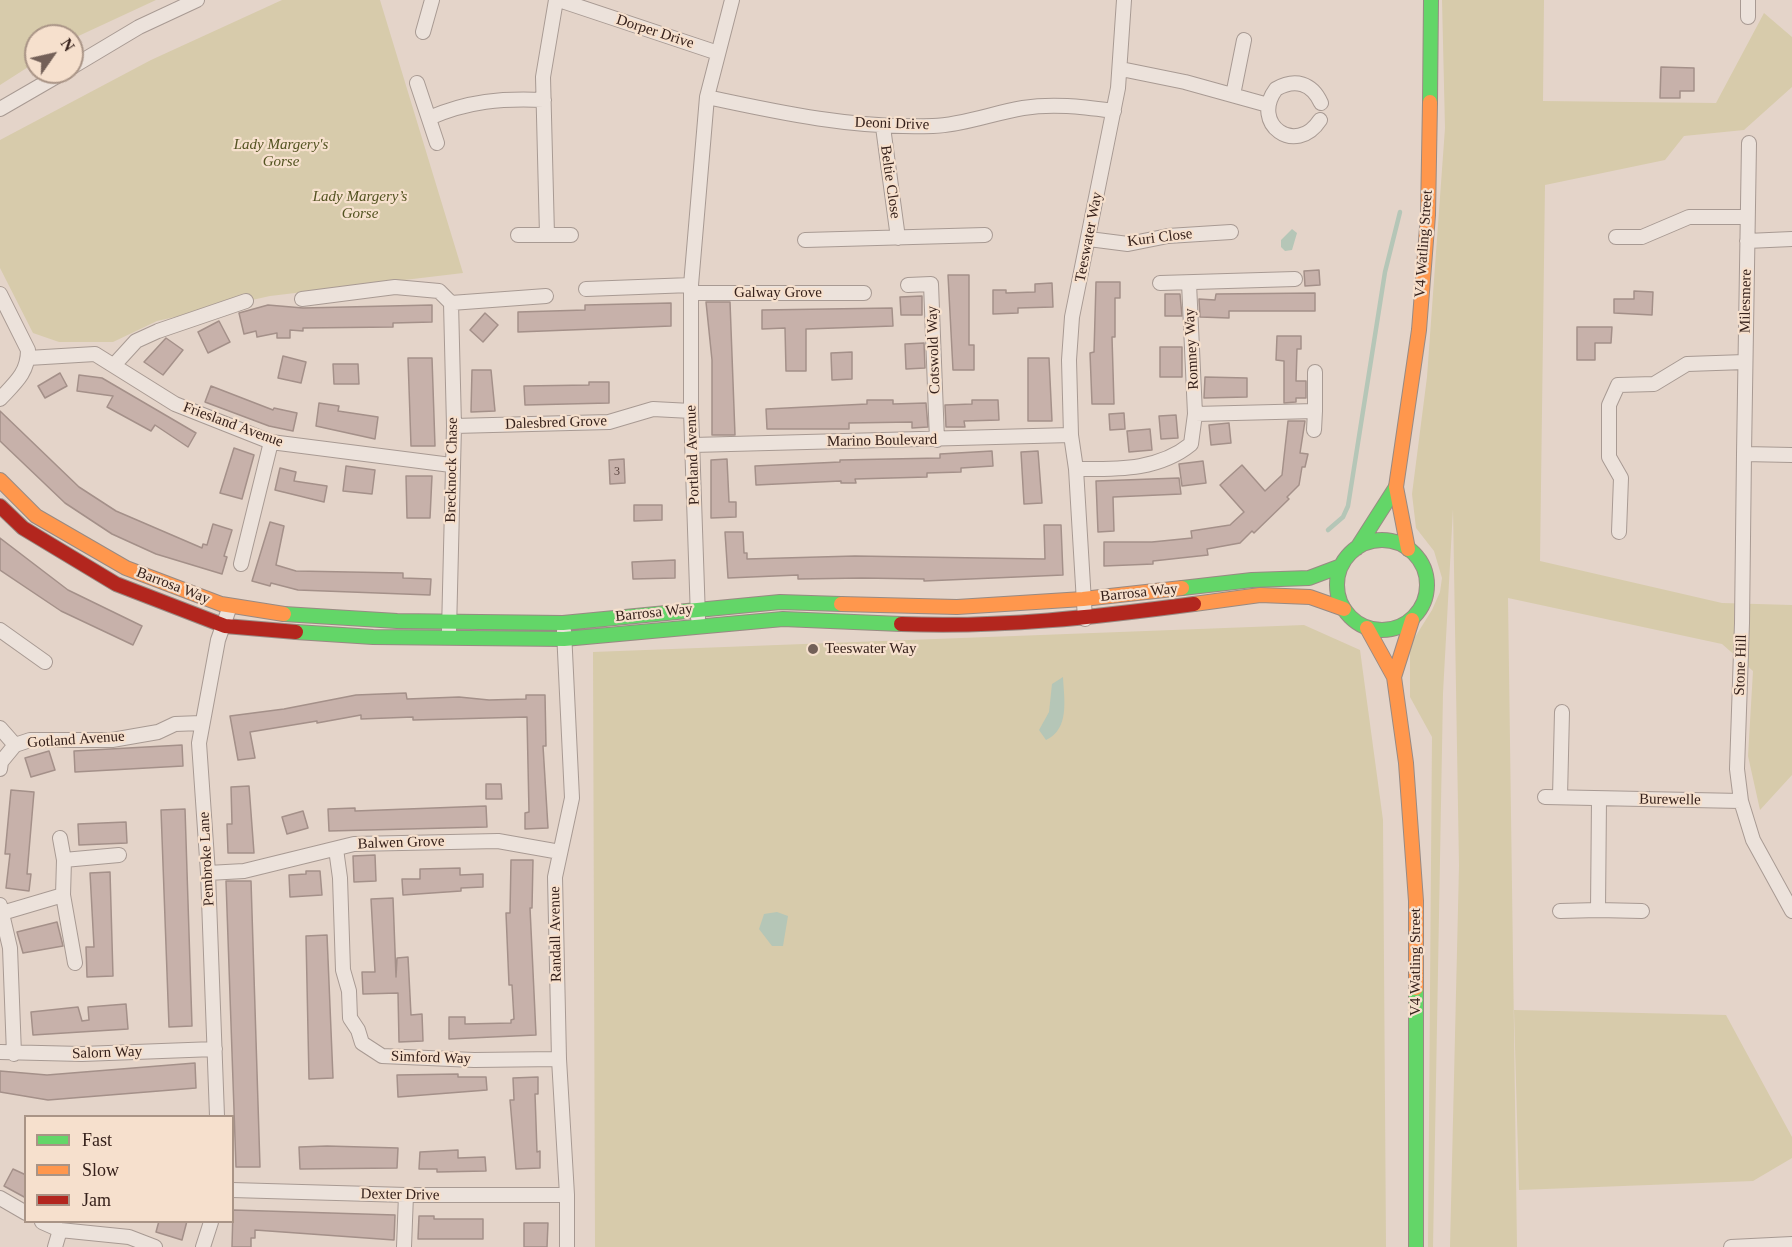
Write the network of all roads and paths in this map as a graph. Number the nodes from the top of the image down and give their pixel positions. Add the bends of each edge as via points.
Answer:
1 (197, 0) edge
2 (432, 0) edge
3 (557, 0) edge
4 (732, 0) edge
5 (1124, 0) edge
6 (1431, 0) edge
7 (1748, 0) edge
8 (1748, 17) dead end
9 (423, 32) dead end
10 (1244, 40) dead end
11 (718, 53) junction
12 (84, 60) edge
13 (1121, 69) junction
14 (417, 83) dead end
15 (43, 84) edge
16 (1233, 95) junction
17 (706, 97) junction
18 (544, 100) junction
19 (1321, 103) dead end
20 (1268, 105) junction
21 (0, 109) edge
22 (1114, 111) junction
23 (429, 118) junction
24 (1320, 120) dead end
25 (882, 127) junction
26 (437, 143) dead end
27 (1749, 143) dead end
28 (1747, 218) junction
29 (1231, 232) dead end
30 (518, 235) dead end
31 (547, 235) junction
32 (571, 235) dead end
33 (985, 235) dead end
34 (1616, 237) dead end
35 (898, 238) junction
36 (1089, 239) junction
37 (1792, 239) edge
38 (805, 240) dead end
39 (1747, 241) junction
40 (1295, 279) dead end
41 (1160, 283) dead end
42 (1189, 283) junction
43 (908, 285) dead end
44 (586, 289) dead end
45 (691, 289) junction
46 (864, 293) dead end
47 (0, 294) edge
48 (546, 296) dead end
49 (302, 298) dead end
50 (246, 301) dead end
51 (451, 303) junction
52 (28, 358) junction
53 (1745, 362) junction
54 (115, 364) junction
55 (1315, 372) dead end
56 (0, 399) edge
57 (691, 411) junction
58 (1315, 411) junction
59 (1195, 414) junction
60 (454, 426) junction
61 (1314, 430) dead end
62 (1071, 435) junction
63 (937, 440) junction
64 (271, 442) junction
65 (693, 445) junction
66 (1744, 454) junction
67 (1792, 455) edge
68 (451, 465) junction
69 (1076, 469) junction
70 (0, 480) edge
71 (1396, 487) junction
72 (0, 506) edge
73 (1619, 532) dead end
74 (1357, 548) junction
75 (1408, 549) junction
76 (241, 564) dead end
77 (1341, 566) junction
78 (1083, 599) junction
79 (230, 606) junction
80 (698, 609) junction
81 (1344, 609) junction
82 (1085, 619) junction
83 (1412, 620) junction
84 (449, 622) junction
85 (563, 623) junction
86 (225, 626) junction
87 (698, 626) junction
88 (1367, 628) junction
89 (0, 630) edge
90 (449, 638) junction
91 (564, 639) junction
92 (45, 662) dead end
93 (1394, 677) junction
94 (1562, 712) dead end
95 (201, 723) junction
96 (0, 728) edge
97 (15, 746) junction
98 (0, 769) edge
99 (1545, 797) dead end
100 (1560, 797) junction
101 (1599, 799) junction
102 (1741, 801) junction
103 (60, 838) dead end
104 (336, 849) junction
105 (560, 852) junction
106 (119, 855) dead end
107 (64, 860) junction
108 (208, 873) junction
109 (63, 895) junction
110 (1, 909) edge
111 (1598, 910) junction
112 (1642, 911) dead end
113 (1792, 911) edge
114 (1560, 912) dead end
115 (75, 963) dead end
116 (214, 1049) junction
117 (7, 1053) edge
118 (559, 1059) junction
119 (217, 1115) edge
120 (234, 1190) edge
121 (406, 1196) junction
122 (567, 1196) junction
123 (0, 1198) edge
124 (24, 1212) edge
125 (49, 1223) edge
126 (211, 1223) edge
127 (68, 1228) edge
128 (1792, 1244) edge
129 (54, 1247) edge
130 (155, 1247) edge
131 (203, 1247) edge
132 (404, 1247) edge
133 (567, 1247) edge
134 (1416, 1247) edge
135 (1731, 1247) edge
136 (1743, 1247) edge

1 - 12 street via 139,27
2 - 9 street
3 - 11 street, Dorper Drive
3 - 18 street via 546,48
4 - 11 street, Portland Avenue
5 - 13 street, Teeswater Way
6 - 71 street, V4 Watling Street via 1428,215 1419,330
7 - 8 street
10 - 16 street
11 - 17 street, Portland Avenue
13 - 16 street
13 - 22 street, Teeswater Way
14 - 23 street
15 - 21 street
16 - 20 street
17 - 25 street, Deoni Drive via 789,115
17 - 45 street, Portland Avenue
18 - 23 street via 485,100
18 - 31 street
19 - 20 street via 1311,87 1293,82 1276,89
20 - 24 street via 1270,122 1291,137 1308,133
22 - 25 street, Deoni Drive via 1064,104 937,126
22 - 36 street, Teeswater Way
23 - 26 street
25 - 35 street, Beltie Close
27 - 28 street, Milesmere
28 - 34 street via 1689,217 1642,237
28 - 39 street, Milesmere
29 - 36 street, Kuri Close via 1168,236 1128,244
30 - 31 street
31 - 32 street
33 - 35 street, Beltie Close
35 - 38 street, Beltie Close
36 - 62 street, Teeswater Way via 1072,317
37 - 39 street
39 - 53 street, Milesmere
40 - 42 street
41 - 42 street
42 - 59 street, Romney Way
43 - 63 street, Cotswold Way via 931,284
44 - 45 street
45 - 46 street, Galway Grove
45 - 57 street, Portland Avenue
47 - 52 street via 28,350
48 - 51 street
49 - 51 street via 395,287 439,291
50 - 54 street via 136,341
51 - 60 street, Brecknock Chase
52 - 54 street, Friesland Avenue via 95,354
52 - 56 street via 25,373
53 - 66 street, Milesmere
53 - 73 street via 1687,364 1654,384 1618,385 1609,405 1609,457 1621,478
54 - 64 street, Friesland Avenue via 175,404
55 - 58 street
57 - 60 street, Dalesbred Grove via 653,409 609,422
57 - 65 street, Portland Avenue
58 - 59 street
58 - 61 street
59 - 69 street, Romney Way via 1191,444 1179,453 1134,469
60 - 68 street, Brecknock Chase
62 - 63 street, Marino Boulevard
62 - 69 street, Teeswater Way
63 - 65 street, Marino Boulevard
64 - 68 street, Friesland Avenue
64 - 76 street
65 - 80 street, Portland Avenue
66 - 67 street
66 - 102 street, Stone Hill via 1737,769
68 - 84 street, Brecknock Chase
69 - 78 street, Teeswater Way
70 - 79 street, Barrosa Way via 36,516 126,568
71 - 74 street, V4 Watling Street
71 - 75 street, V4 Watling Street
72 - 86 street, Barrosa Way via 23,528 117,584
74 - 75 street via 1388,540
74 - 77 street
75 - 83 street via 1423,566 1427,589
77 - 78 street, Barrosa Way via 1309,578 1252,580
77 - 81 street via 1337,588
78 - 80 street, Barrosa Way via 957,607 780,602
78 - 82 street, Teeswater Way
79 - 84 street, Barrosa Way via 266,613
79 - 86 street, Pembroke Lane
80 - 85 street, Barrosa Way
80 - 87 street, Portland Avenue
81 - 82 street, Barrosa Way via 1310,597 1260,595
81 - 88 street
82 - 87 street, Barrosa Way via 957,626 783,619
83 - 88 street via 1395,629
83 - 93 street, V4 Watling Street
84 - 85 street, Barrosa Way
84 - 90 street, Brecknock Chase
85 - 91 street, Randall Avenue
86 - 90 street, Barrosa Way via 373,637
86 - 95 street, Pembroke Lane via 218,640
87 - 91 street, Barrosa Way
88 - 93 street, V4 Watling Street
89 - 92 street
90 - 91 street, Barrosa Way
91 - 105 street, Randall Avenue via 572,798
93 - 134 street, V4 Watling Street via 1407,763 1416,901
94 - 100 street
95 - 97 street, Gotland Avenue via 175,724 158,732 112,740 30,740
95 - 108 street, Pembroke Lane
96 - 97 street
97 - 98 street, Gotland Avenue
99 - 100 street, Burewelle
100 - 101 street, Burewelle
101 - 102 street, Burewelle
101 - 111 street
102 - 113 street, Stone Hill via 1753,840
103 - 107 street
104 - 105 street, Balwen Grove via 354,844 498,840
104 - 108 street, Balwen Grove via 244,871
104 - 118 street, Simford Way via 343,970 351,1018 362,1043 382,1056
105 - 118 street, Randall Avenue via 555,877
106 - 107 street
107 - 109 street
108 - 116 street, Pembroke Lane
109 - 110 street
109 - 115 street
110 - 117 street via 10,948
111 - 112 street
111 - 114 street
116 - 117 street, Salorn Way
116 - 119 street, Pembroke Lane
118 - 122 street, Randall Avenue
120 - 121 street, Dexter Drive
121 - 122 street, Dexter Drive
121 - 132 street
122 - 133 street, Randall Avenue
123 - 124 street
125 - 127 street
126 - 131 street
127 - 129 street
127 - 130 street via 129,1237
128 - 136 street
135 - 136 street

